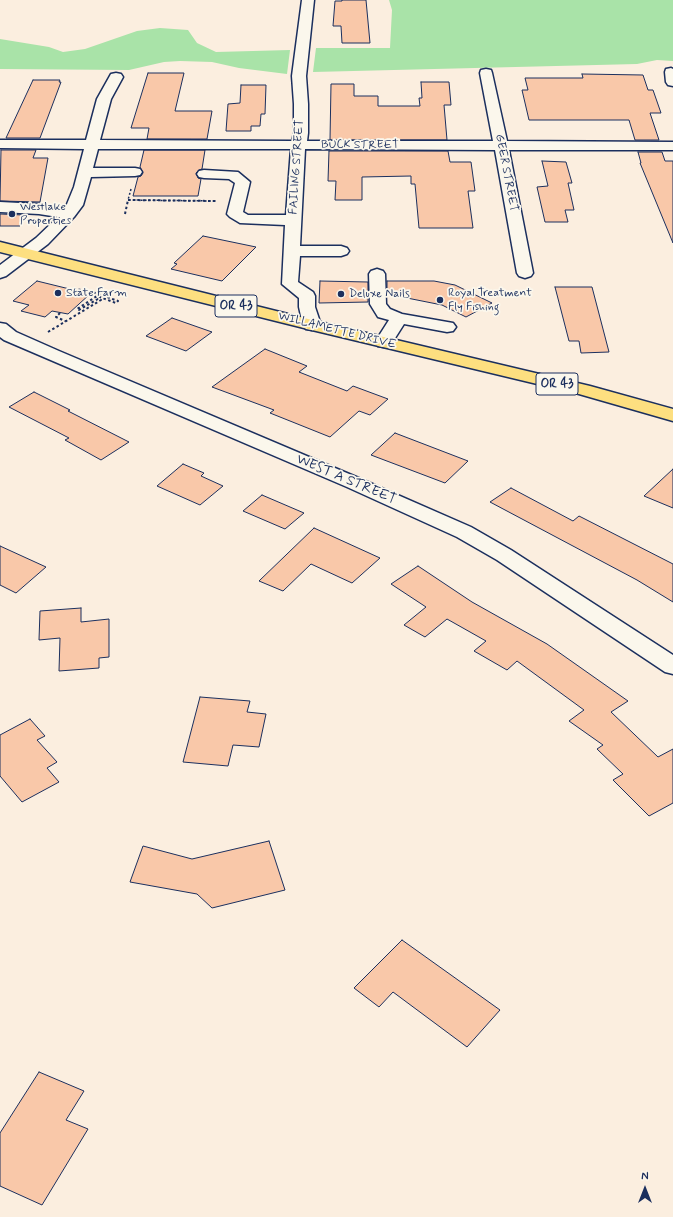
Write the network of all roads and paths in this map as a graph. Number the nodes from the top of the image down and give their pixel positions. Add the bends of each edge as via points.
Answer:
1 (308, 0) edge
2 (486, 73) dead end
3 (116, 77) dead end
4 (0, 144) edge
5 (94, 144) junction
6 (298, 145) junction
7 (502, 146) junction
8 (673, 146) edge
9 (135, 172) dead end
10 (85, 173) junction
11 (204, 174) dead end
12 (131, 188) dead end
13 (128, 200) junction
14 (221, 201) dead end
15 (0, 207) edge
16 (70, 214) junction
17 (125, 214) dead end
18 (293, 220) junction
19 (0, 247) edge
20 (291, 250) junction
21 (341, 251) dead end
22 (26, 254) junction
23 (0, 273) edge
24 (524, 273) dead end
25 (377, 274) dead end
26 (74, 290) dead end
27 (60, 313) dead end
28 (399, 318) junction
29 (66, 321) junction
30 (312, 325) junction
31 (447, 327) dead end
32 (0, 328) edge
33 (46, 333) dead end
34 (384, 342) junction
35 (673, 414) edge
36 (673, 666) edge

1 - 6 street, FAILING STREET via 299,76 302,104
2 - 7 street, GEER STREET
3 - 5 street via 104,99
4 - 5 street, BUCK STREET
5 - 6 street, BUCK STREET
5 - 10 street
6 - 7 street, BUCK STREET
6 - 18 street, FAILING STREET
7 - 8 street, BUCK STREET
7 - 24 street, GEER STREET
9 - 10 street
10 - 16 street
11 - 18 street via 233,175 243,182 235,214 245,220
12 - 13 path
13 - 14 path
13 - 17 path
15 - 16 street via 39,208
16 - 22 street
18 - 20 street, FAILING STREET
19 - 22 main road, WILLAMETTE DRIVE / OR 43
20 - 21 street
20 - 30 street, FAILING STREET via 290,284 307,296
22 - 23 street
22 - 30 main road, WILLAMETTE DRIVE / OR 43
25 - 28 street via 378,304 384,313
26 - 29 path via 96,293 118,301 116,303 97,296 77,309 101,300
27 - 29 path via 56,317
28 - 31 street
28 - 34 street
29 - 33 path
30 - 34 main road, WILLAMETTE DRIVE / OR 43
32 - 36 street, WEST A STREET via 10,336 47,353 464,532 504,555
34 - 35 main road, WILLAMETTE DRIVE / OR 43

